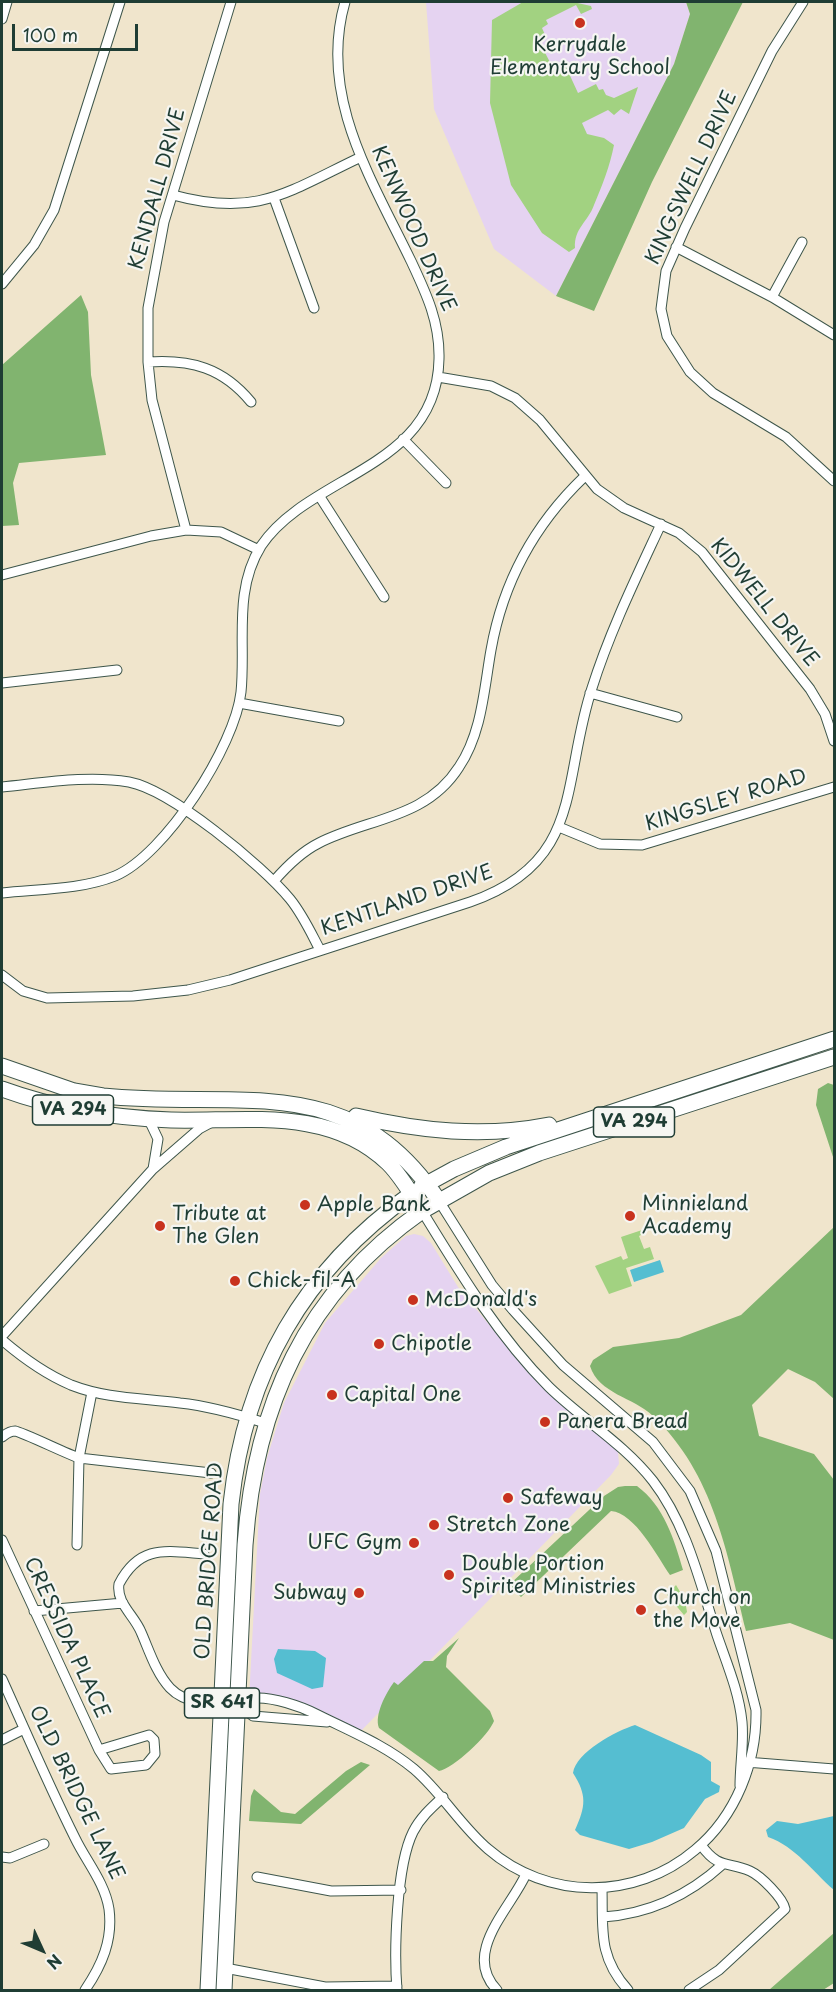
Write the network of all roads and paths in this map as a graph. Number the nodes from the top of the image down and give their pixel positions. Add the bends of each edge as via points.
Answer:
1 (7, 2) edge
2 (120, 2) edge
3 (231, 2) edge
4 (345, 2) edge
5 (802, 2) edge
6 (2, 19) edge
7 (361, 157) junction
8 (173, 195) junction
9 (274, 198) junction
10 (802, 242) dead end
11 (676, 247) junction
12 (2, 284) edge
13 (772, 297) junction
14 (314, 308) dead end
15 (834, 335) edge
16 (148, 362) junction
17 (438, 377) junction
18 (251, 402) dead end
19 (403, 439) junction
20 (584, 477) junction
21 (834, 481) edge
22 (446, 483) dead end
23 (320, 497) junction
24 (661, 524) junction
25 (186, 530) junction
26 (259, 550) junction
27 (2, 575) edge
28 (384, 597) dead end
29 (117, 670) dead end
30 (2, 683) edge
31 (590, 693) junction
32 (239, 703) junction
33 (677, 717) dead end
34 (339, 722) dead end
35 (834, 741) edge
36 (2, 787) edge
37 (834, 787) edge
38 (184, 808) junction
39 (559, 827) junction
40 (274, 881) junction
41 (2, 892) edge
42 (320, 950) junction
43 (2, 975) edge
44 (834, 1039) edge
45 (834, 1057) edge
46 (2, 1066) edge
47 (2, 1089) edge
48 (318, 1108) junction
49 (602, 1115) junction
50 (148, 1118) junction
51 (217, 1120) junction
52 (153, 1169) junction
53 (428, 1183) junction
54 (411, 1194) junction
55 (440, 1201) junction
56 (422, 1211) junction
57 (2, 1338) edge
58 (92, 1392) junction
59 (247, 1417) junction
60 (265, 1423) junction
61 (2, 1437) edge
62 (79, 1458) junction
63 (211, 1473) dead end
64 (2, 1540) edge
65 (76, 1545) dead end
66 (204, 1554) dead end
67 (123, 1603) junction
68 (34, 1611) junction
69 (2, 1679) edge
70 (222, 1703) junction
71 (238, 1704) junction
72 (331, 1722) junction
73 (24, 1729) junction
74 (2, 1740) edge
75 (99, 1750) junction
76 (746, 1762) junction
77 (834, 1769) edge
78 (443, 1797) junction
79 (44, 1844) dead end
80 (701, 1845) junction
81 (2, 1857) edge
82 (723, 1864) junction
83 (526, 1874) junction
84 (257, 1877) dead end
85 (602, 1888) junction
86 (401, 1890) junction
87 (603, 1917) junction
88 (225, 1968) junction
89 (397, 1988) edge
90 (85, 1990) edge
91 (208, 1990) edge
92 (224, 1990) edge
93 (497, 1990) edge
94 (628, 1990) edge
95 (689, 1990) edge

1 - 6 street
2 - 12 street via 54,210 34,245
3 - 8 street, KENDALL DRIVE
4 - 7 street, KENWOOD DRIVE via 338,32 337,72 343,112
5 - 11 street, KINGSWELL DRIVE via 772,51
7 - 9 street
7 - 17 street, KENWOOD DRIVE via 434,311 440,347
8 - 9 street via 234,206
8 - 16 street, KENDALL DRIVE via 152,280
9 - 14 street
10 - 13 street
11 - 13 street
11 - 21 street, KINGSWELL DRIVE via 663,281 661,309 667,336 680,360 701,383 786,437
13 - 15 street
16 - 18 street via 178,360 210,370
16 - 25 street, KENDALL DRIVE via 156,418
17 - 19 street, KENWOOD DRIVE via 426,408
17 - 20 street, KIDWELL DRIVE via 491,386 515,398 540,420
19 - 22 street
19 - 23 street, KENWOOD DRIVE
20 - 24 street, KIDWELL DRIVE via 610,499
20 - 40 street via 538,530 515,571 497,622 477,726 459,769 423,803 390,819 316,844
23 - 26 street, KENWOOD DRIVE via 284,520
23 - 28 street
24 - 31 street, KENTLAND DRIVE via 627,596
24 - 35 street, KIDWELL DRIVE via 688,540 715,565 810,689 825,714
25 - 26 street via 221,532
25 - 27 street
26 - 32 street, KENWOOD DRIVE via 243,598
29 - 30 street
31 - 33 street
31 - 39 street, KENTLAND DRIVE via 570,797
32 - 34 street
32 - 38 street, KENWOOD DRIVE via 223,750
36 - 38 street via 110,780 154,790
37 - 39 street, KINGSLEY ROAD via 642,845 600,844
38 - 40 street
38 - 41 street, KENWOOD DRIVE via 151,852 114,876 79,885
39 - 42 street, KENTLAND DRIVE via 533,864 493,894
40 - 42 street via 303,917
42 - 43 street, KENTLAND DRIVE via 207,987 133,996 47,998 23,991
44 - 49 main road, VA 294
45 - 55 main road, VA 294 via 539,1153 489,1173
46 - 48 main road, VA 294 via 103,1096 275,1102
47 - 50 main road, VA 294 via 77,1111
48 - 49 main road, VA 294 via 400,1127 456,1132 506,1131
48 - 53 main road via 354,1122 389,1143
49 - 53 main road, OLD BRIDGE ROAD via 490,1153
50 - 51 main road, VA 294
50 - 52 street via 158,1139
51 - 52 street via 199,1129
51 - 54 main road, VA 294 via 279,1119 337,1132 378,1155
52 - 57 street
53 - 54 main road, OLD BRIDGE ROAD
53 - 55 main road
54 - 56 main road, VA 294
54 - 59 main road, OLD BRIDGE ROAD / SR 641 via 364,1230 304,1298 277,1342
55 - 56 main road, VA 294
55 - 76 street via 492,1285 513,1310 563,1365 653,1442 695,1500 716,1551 753,1691 756,1732
56 - 60 main road, OLD BRIDGE ROAD / SR 641 via 364,1258 327,1302 293,1356
56 - 76 street via 484,1309 527,1364 617,1442 666,1501 685,1540 738,1699
57 - 58 street via 37,1367
58 - 59 street via 115,1398 197,1405
58 - 62 street
59 - 60 street
59 - 70 main road, OLD BRIDGE ROAD / SR 641 via 231,1504
60 - 71 main road, OLD BRIDGE ROAD / SR 641 via 248,1507
61 - 62 street via 12,1431 20,1432
62 - 63 street
62 - 65 street
64 - 68 street, CRESSIDA PLACE
66 - 67 street via 160,1551 145,1556 119,1584 118,1594
67 - 68 street
67 - 70 street via 172,1690 192,1702
68 - 75 street, CRESSIDA PLACE
69 - 73 street, OLD BRIDGE LANE
70 - 71 street
70 - 91 main road, OLD BRIDGE ROAD / SR 641
71 - 72 street via 254,1716
71 - 72 street via 254,1698 274,1701
71 - 88 main road, OLD BRIDGE ROAD / SR 641
72 - 78 street via 394,1754
73 - 74 street
73 - 90 street, OLD BRIDGE LANE via 107,1902 107,1948
75 - 75 street, CRESSIDA PLACE via 149,1735 154,1740 155,1754 146,1765 111,1769
76 - 77 street
76 - 80 street via 740,1788 724,1817
78 - 83 street via 486,1847
78 - 86 street via 425,1813 412,1834
79 - 81 street via 10,1858
80 - 82 street
80 - 85 street via 658,1874
82 - 87 street via 667,1902
82 - 95 street via 757,1875 785,1909 719,1970
83 - 85 street via 568,1887
83 - 93 street via 489,1937 485,1971
84 - 86 street via 331,1891
85 - 87 street
86 - 89 street
87 - 94 street via 607,1960
88 - 89 street via 325,1986
88 - 92 main road, OLD BRIDGE ROAD / SR 641

